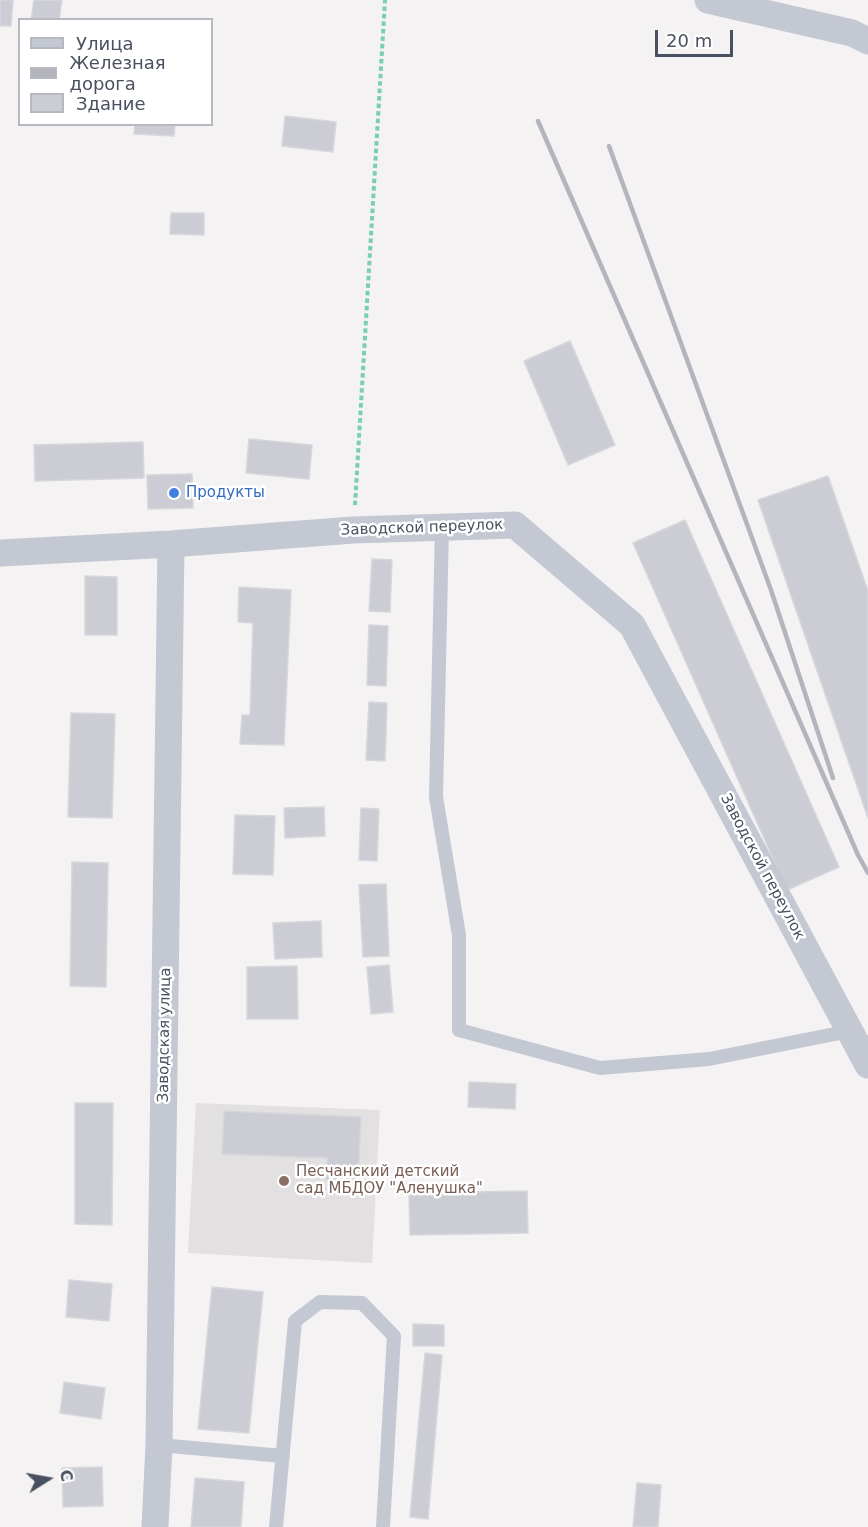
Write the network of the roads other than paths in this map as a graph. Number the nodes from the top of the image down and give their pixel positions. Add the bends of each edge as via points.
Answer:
1 (708, 0) edge
2 (868, 41) edge
3 (442, 527) junction
4 (171, 544) junction
5 (0, 552) edge
6 (850, 1031) junction
7 (868, 1065) edge
8 (159, 1444) junction
9 (283, 1456) junction
10 (155, 1527) edge
11 (276, 1527) edge
12 (383, 1527) edge

1 - 2 street via 852,33
3 - 4 street, Заводской переулок
3 - 6 street, Заводской переулок via 515,525 632,626
3 - 6 lane via 436,797 459,936 459,1030 600,1068 709,1059
4 - 5 street, Заводской переулок
4 - 8 street, Заводская улица
6 - 7 street, Заводской переулок
8 - 9 lane
8 - 10 street, Заводская улица
9 - 11 lane
9 - 12 lane via 295,1321 320,1302 362,1303 394,1336

